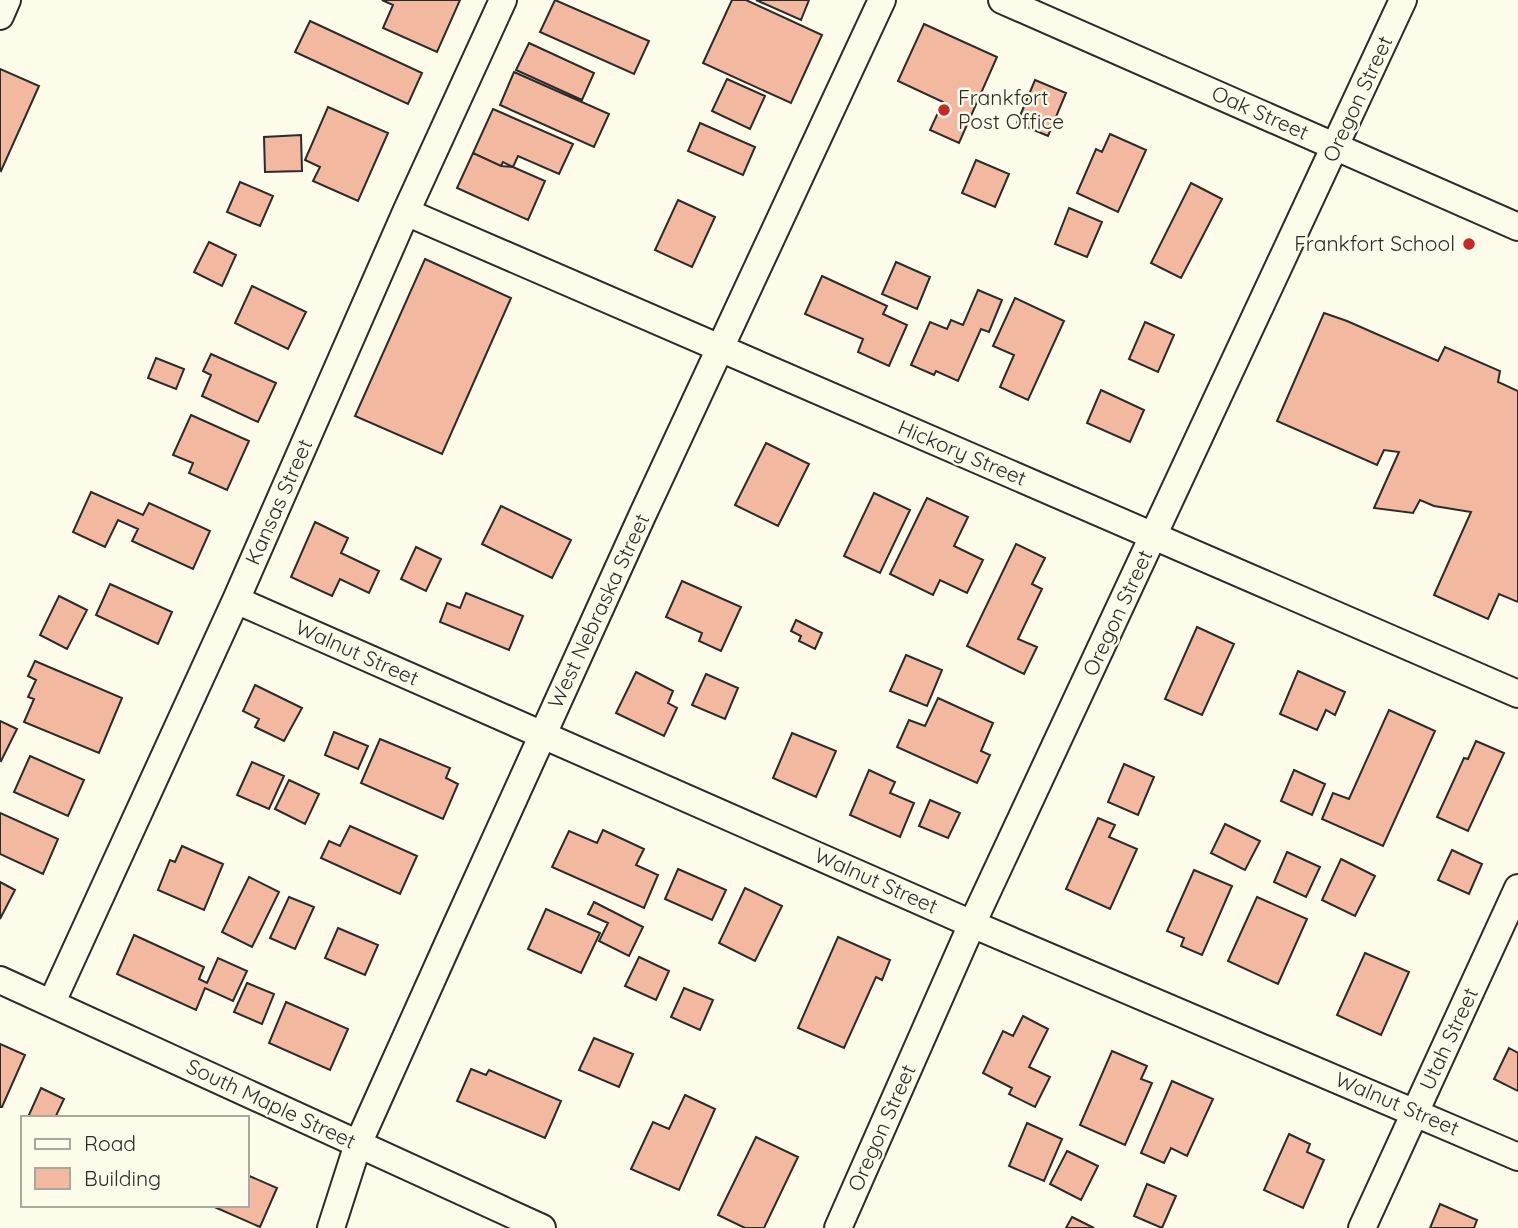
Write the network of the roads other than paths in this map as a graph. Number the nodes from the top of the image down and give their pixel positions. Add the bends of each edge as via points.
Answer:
1 (7, 0) edge
2 (503, 0) edge
3 (882, 0) edge
4 (1002, 0) edge
5 (1403, 0) edge
6 (0, 16) edge
7 (1336, 147) junction
8 (407, 212) junction
9 (1518, 227) edge
10 (719, 348) junction
11 (1155, 536) junction
12 (236, 600) junction
13 (1518, 694) edge
14 (542, 735) junction
15 (1518, 888) edge
16 (972, 924) junction
17 (0, 980) edge
18 (52, 1002) junction
19 (1416, 1112) junction
20 (358, 1144) junction
21 (1518, 1157) edge
22 (331, 1228) edge
23 (542, 1228) edge
24 (838, 1228) edge
25 (1362, 1228) edge

1 - 6 street
2 - 8 street, Kansas Street
3 - 10 street, West Nebraska Street
4 - 7 street, Oak Street
5 - 7 street, Oregon Street
7 - 9 street, Oak Street
7 - 11 street, Oregon Street
8 - 10 street, Hickory Street
8 - 12 street, Kansas Street
10 - 11 street, Hickory Street
10 - 14 street, West Nebraska Street
11 - 13 street, Hickory Street
11 - 16 street, Oregon Street
12 - 14 street, Walnut Street
12 - 18 street, Kansas Street
14 - 16 street, Walnut Street
14 - 20 street, West Nebraska Street
15 - 19 street, Utah Street
16 - 19 street, Walnut Street
16 - 24 street, Oregon Street
17 - 18 street, South Maple Street
18 - 20 street, South Maple Street
19 - 21 street, Walnut Street
19 - 25 street, Utah Street
20 - 22 street, West Nebraska Street
20 - 23 street, South Maple Street

